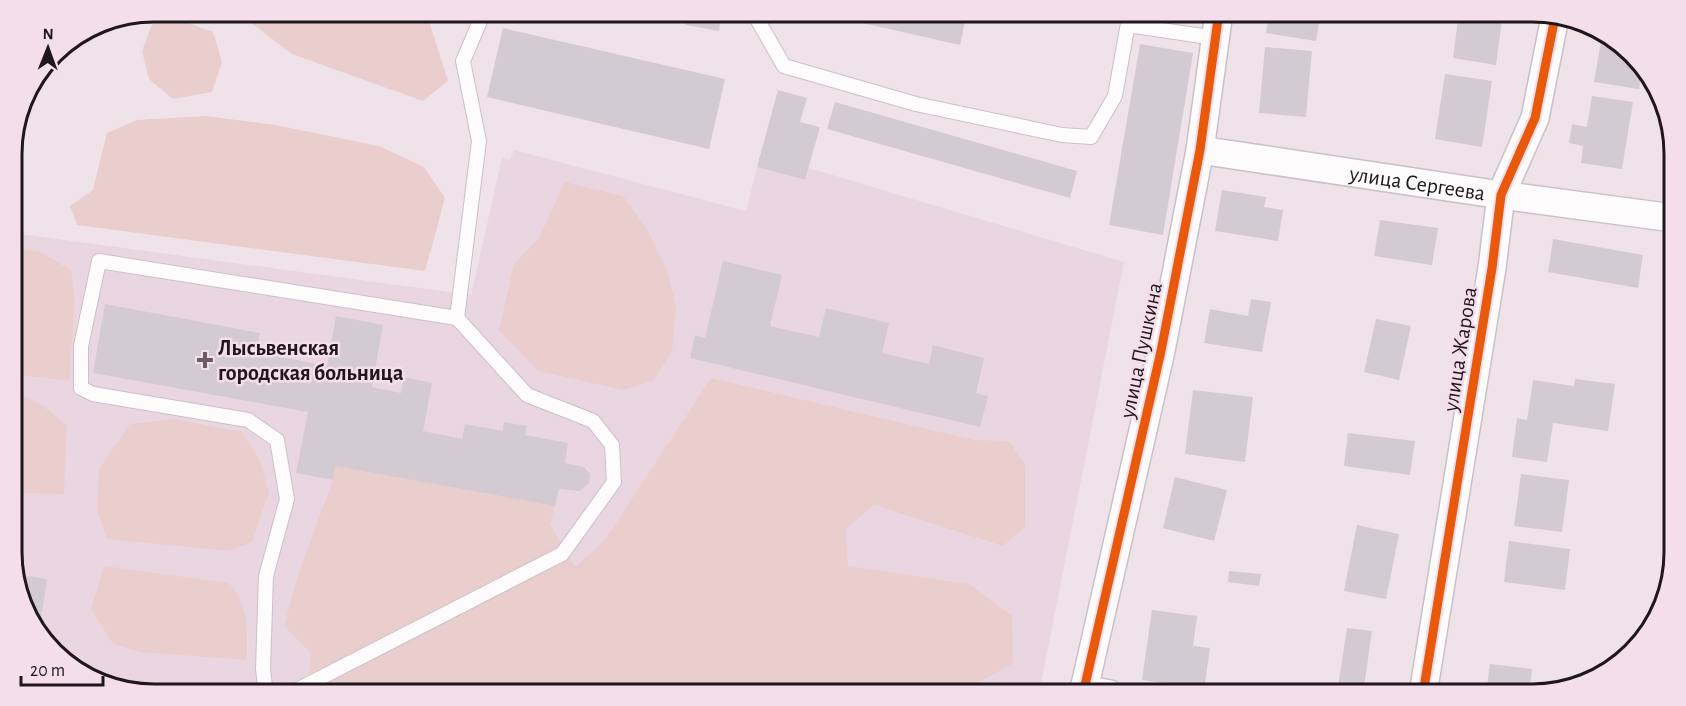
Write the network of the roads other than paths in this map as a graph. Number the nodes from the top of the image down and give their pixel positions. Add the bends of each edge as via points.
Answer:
1 (480, 22) edge
2 (759, 22) edge
3 (1128, 22) edge
4 (1173, 22) edge
5 (1217, 25) edge
6 (1554, 25) edge
7 (1200, 150) junction
8 (1501, 195) junction
9 (1664, 217) edge
10 (457, 318) junction
11 (1085, 683) edge
12 (1425, 683) edge
13 (265, 684) edge
14 (309, 684) edge

1 - 10 lane via 463,61 478,141
2 - 3 lane via 784,66 916,104 1062,135 1091,137 1115,96
4 - 5 lane
5 - 7 street, улица Пушкина
6 - 8 street, улица Жарова via 1535,118
7 - 8 street, улица Сергеева
7 - 11 street, улица Пушкина via 1161,351
8 - 9 street, улица Сергеева
8 - 12 street, улица Жарова
10 - 13 lane via 99,261 81,346 81,388 93,394 248,420 277,440 287,499 266,576
10 - 14 lane via 527,395 593,421 612,445 614,482 562,554

